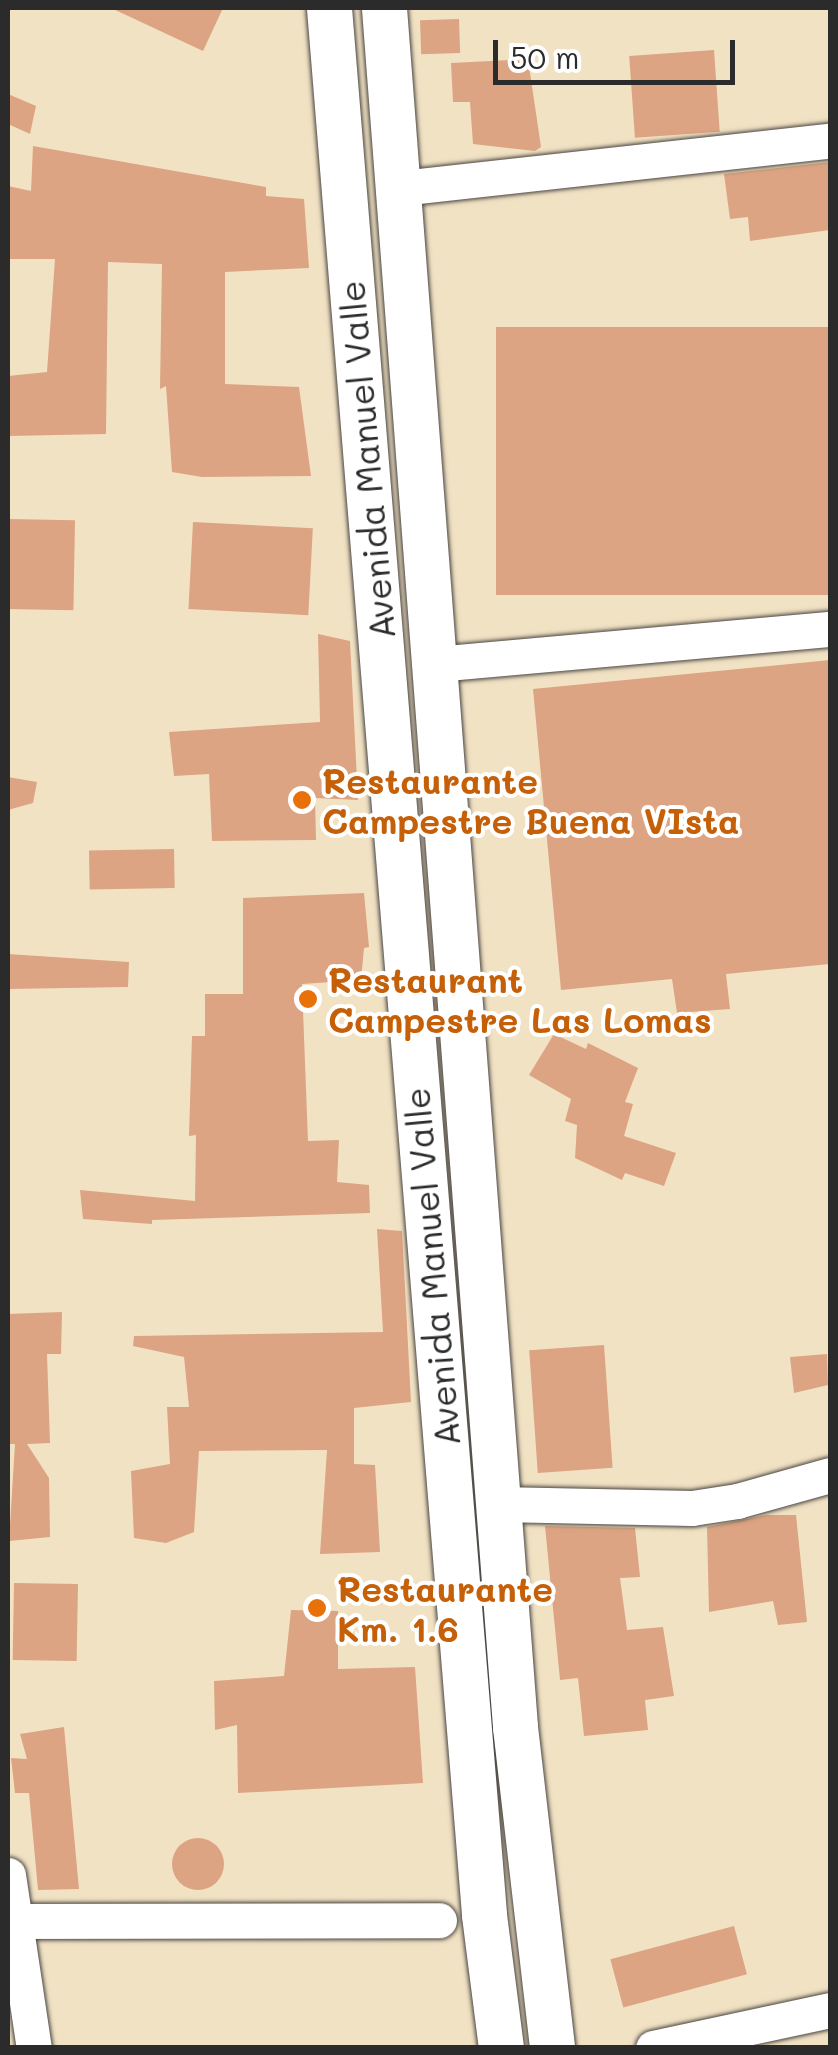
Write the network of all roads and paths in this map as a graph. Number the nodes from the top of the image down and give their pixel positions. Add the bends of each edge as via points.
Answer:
1 (329, 8) edge
2 (384, 8) edge
3 (830, 141) edge
4 (400, 188) junction
5 (830, 629) edge
6 (436, 664) junction
7 (830, 1476) edge
8 (498, 1504) junction
9 (8, 1875) edge
10 (439, 1920) dead end
11 (14, 1921) junction
12 (830, 2010) edge
13 (34, 2048) edge
14 (501, 2048) edge
15 (552, 2048) edge
16 (652, 2048) edge

1 - 14 main road, Avenida Manuel Valle via 484,1915
2 - 4 main road, Avenida Manuel Valle
3 - 4 street
4 - 6 main road, Avenida Manuel Valle
5 - 6 street
6 - 8 main road, Avenida Manuel Valle
7 - 8 street via 692,1508
8 - 15 main road, Avenida Manuel Valle via 515,1727
9 - 11 street
10 - 11 street
11 - 13 street
12 - 16 street

